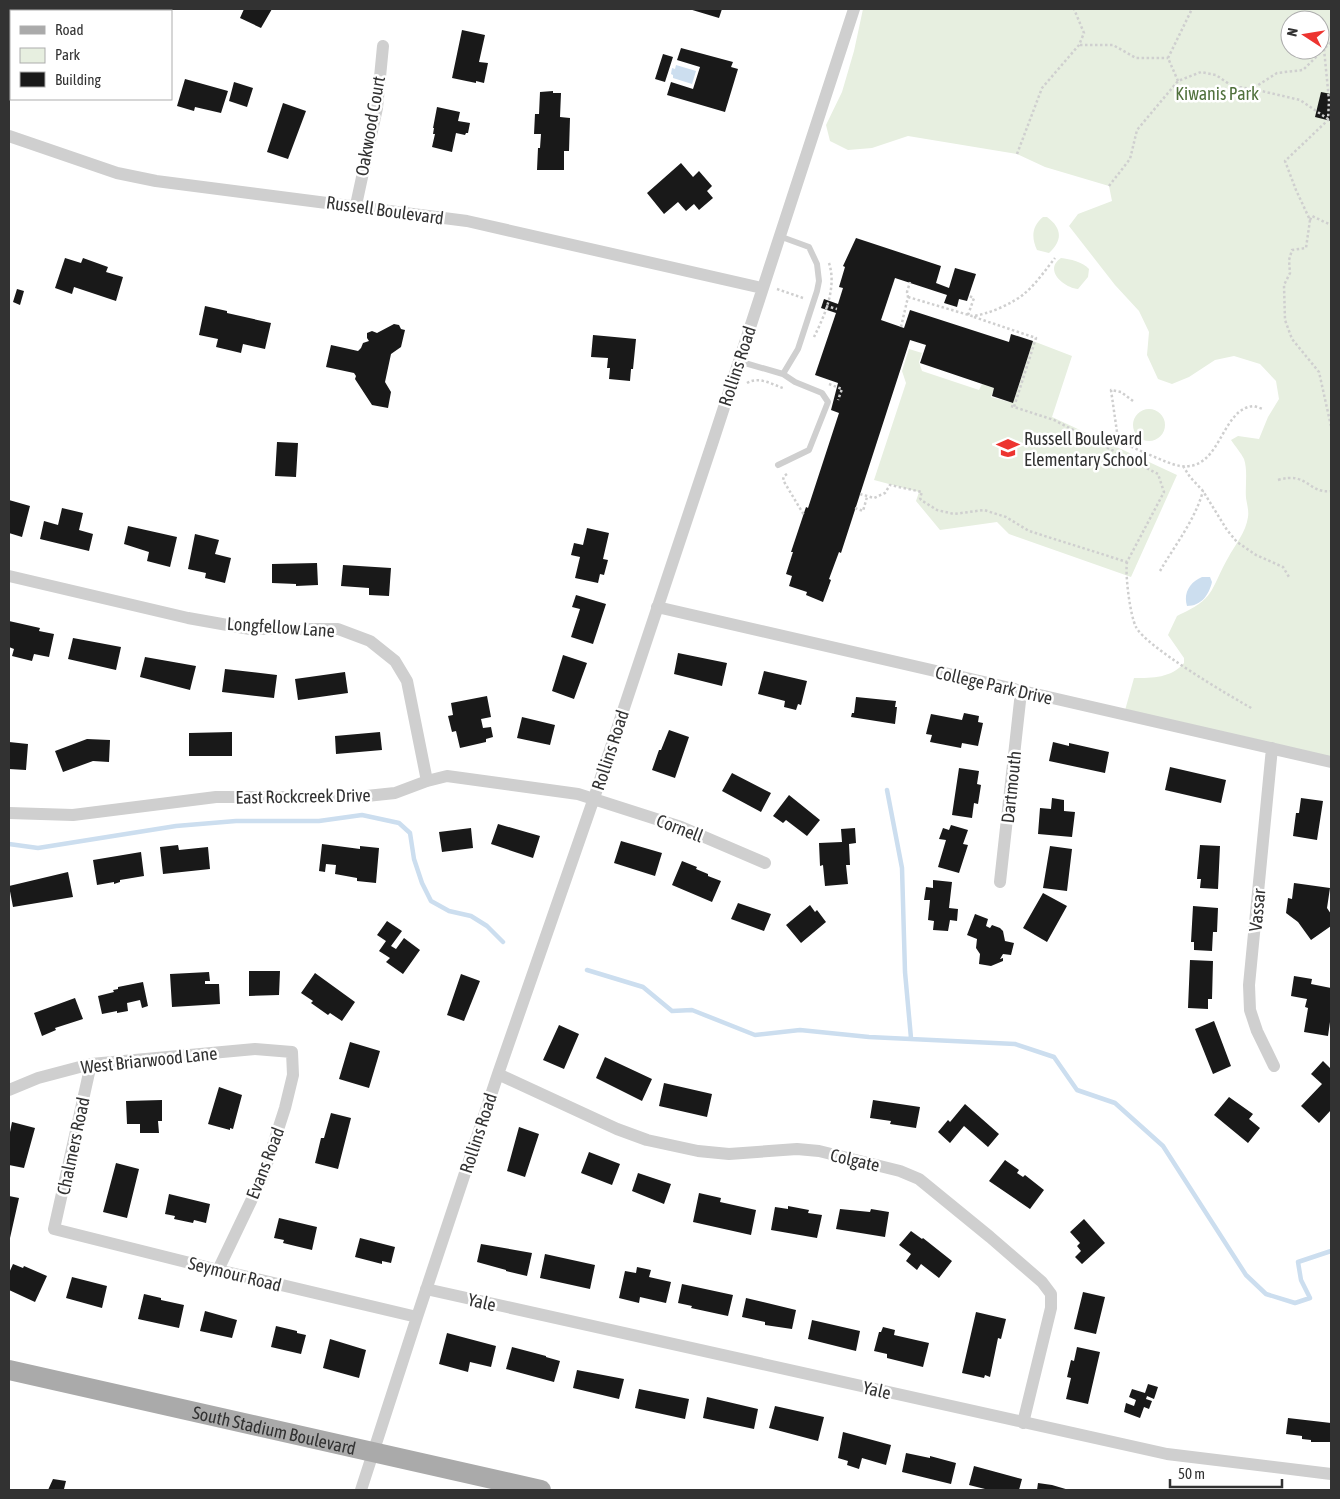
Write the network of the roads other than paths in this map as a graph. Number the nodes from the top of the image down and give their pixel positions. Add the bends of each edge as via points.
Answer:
1 (854, 9) edge
2 (382, 46) dead end
3 (9, 136) edge
4 (356, 206) junction
5 (779, 236) junction
6 (762, 288) junction
7 (738, 361) junction
8 (783, 374) junction
9 (778, 464) dead end
10 (9, 576) edge
11 (657, 606) junction
12 (1021, 692) junction
13 (1272, 748) junction
14 (1331, 762) edge
15 (427, 781) junction
16 (594, 798) junction
17 (9, 813) edge
18 (766, 864) dead end
19 (1000, 882) dead end
20 (292, 1052) joint
21 (91, 1064) junction
22 (1274, 1066) dead end
23 (498, 1074) junction
24 (9, 1090) edge
25 (54, 1229) joint
26 (218, 1270) junction
27 (426, 1289) junction
28 (416, 1317) junction
29 (9, 1370) edge
30 (1023, 1423) junction
31 (373, 1453) junction
32 (1331, 1474) edge
33 (361, 1490) edge
34 (541, 1490) edge

1 - 5 street, Rollins Road
2 - 4 street, Oakwood Court via 376,108
3 - 4 street, Russell Boulevard via 116,173
4 - 6 street, Russell Boulevard via 467,221
5 - 6 street, Rollins Road
5 - 8 lane via 809,247 817,264 819,281 798,349
6 - 7 street, Rollins Road
7 - 8 lane
7 - 11 street, Rollins Road
8 - 9 lane via 822,393 828,402 809,450
10 - 15 street, Longfellow Lane via 197,620 250,629 338,629 370,641 395,661 407,681
11 - 12 street, College Park Drive
11 - 16 street, Rollins Road
12 - 13 street, College Park Drive
12 - 19 street, Dartmouth
13 - 14 street, College Park Drive
13 - 22 street, Vassar via 1250,1010
15 - 16 street, East Rockcreek Drive via 447,776
15 - 17 street, East Rockcreek Drive via 395,794 357,797 216,797 74,815
16 - 18 street, Cornell via 681,827
16 - 23 street, Rollins Road
20 - 21 street, West Briarwood Lane via 255,1049
20 - 26 street, Evans Road via 293,1075 263,1176
21 - 24 street, West Briarwood Lane via 38,1078
21 - 25 street, Chalmers Road
23 - 27 street, Rollins Road
23 - 30 street, Colgate via 617,1130 647,1140 728,1154 797,1149 819,1152 900,1171 919,1179 1042,1282 1051,1294 1051,1308
25 - 26 street, Seymour Road
26 - 28 street, Seymour Road
27 - 28 street, Rollins Road
27 - 30 street, Yale
28 - 31 street, Rollins Road
29 - 31 main road, South Stadium Boulevard
30 - 32 street, Yale via 1167,1454
31 - 33 street, Rollins Road
31 - 34 main road, South Stadium Boulevard

